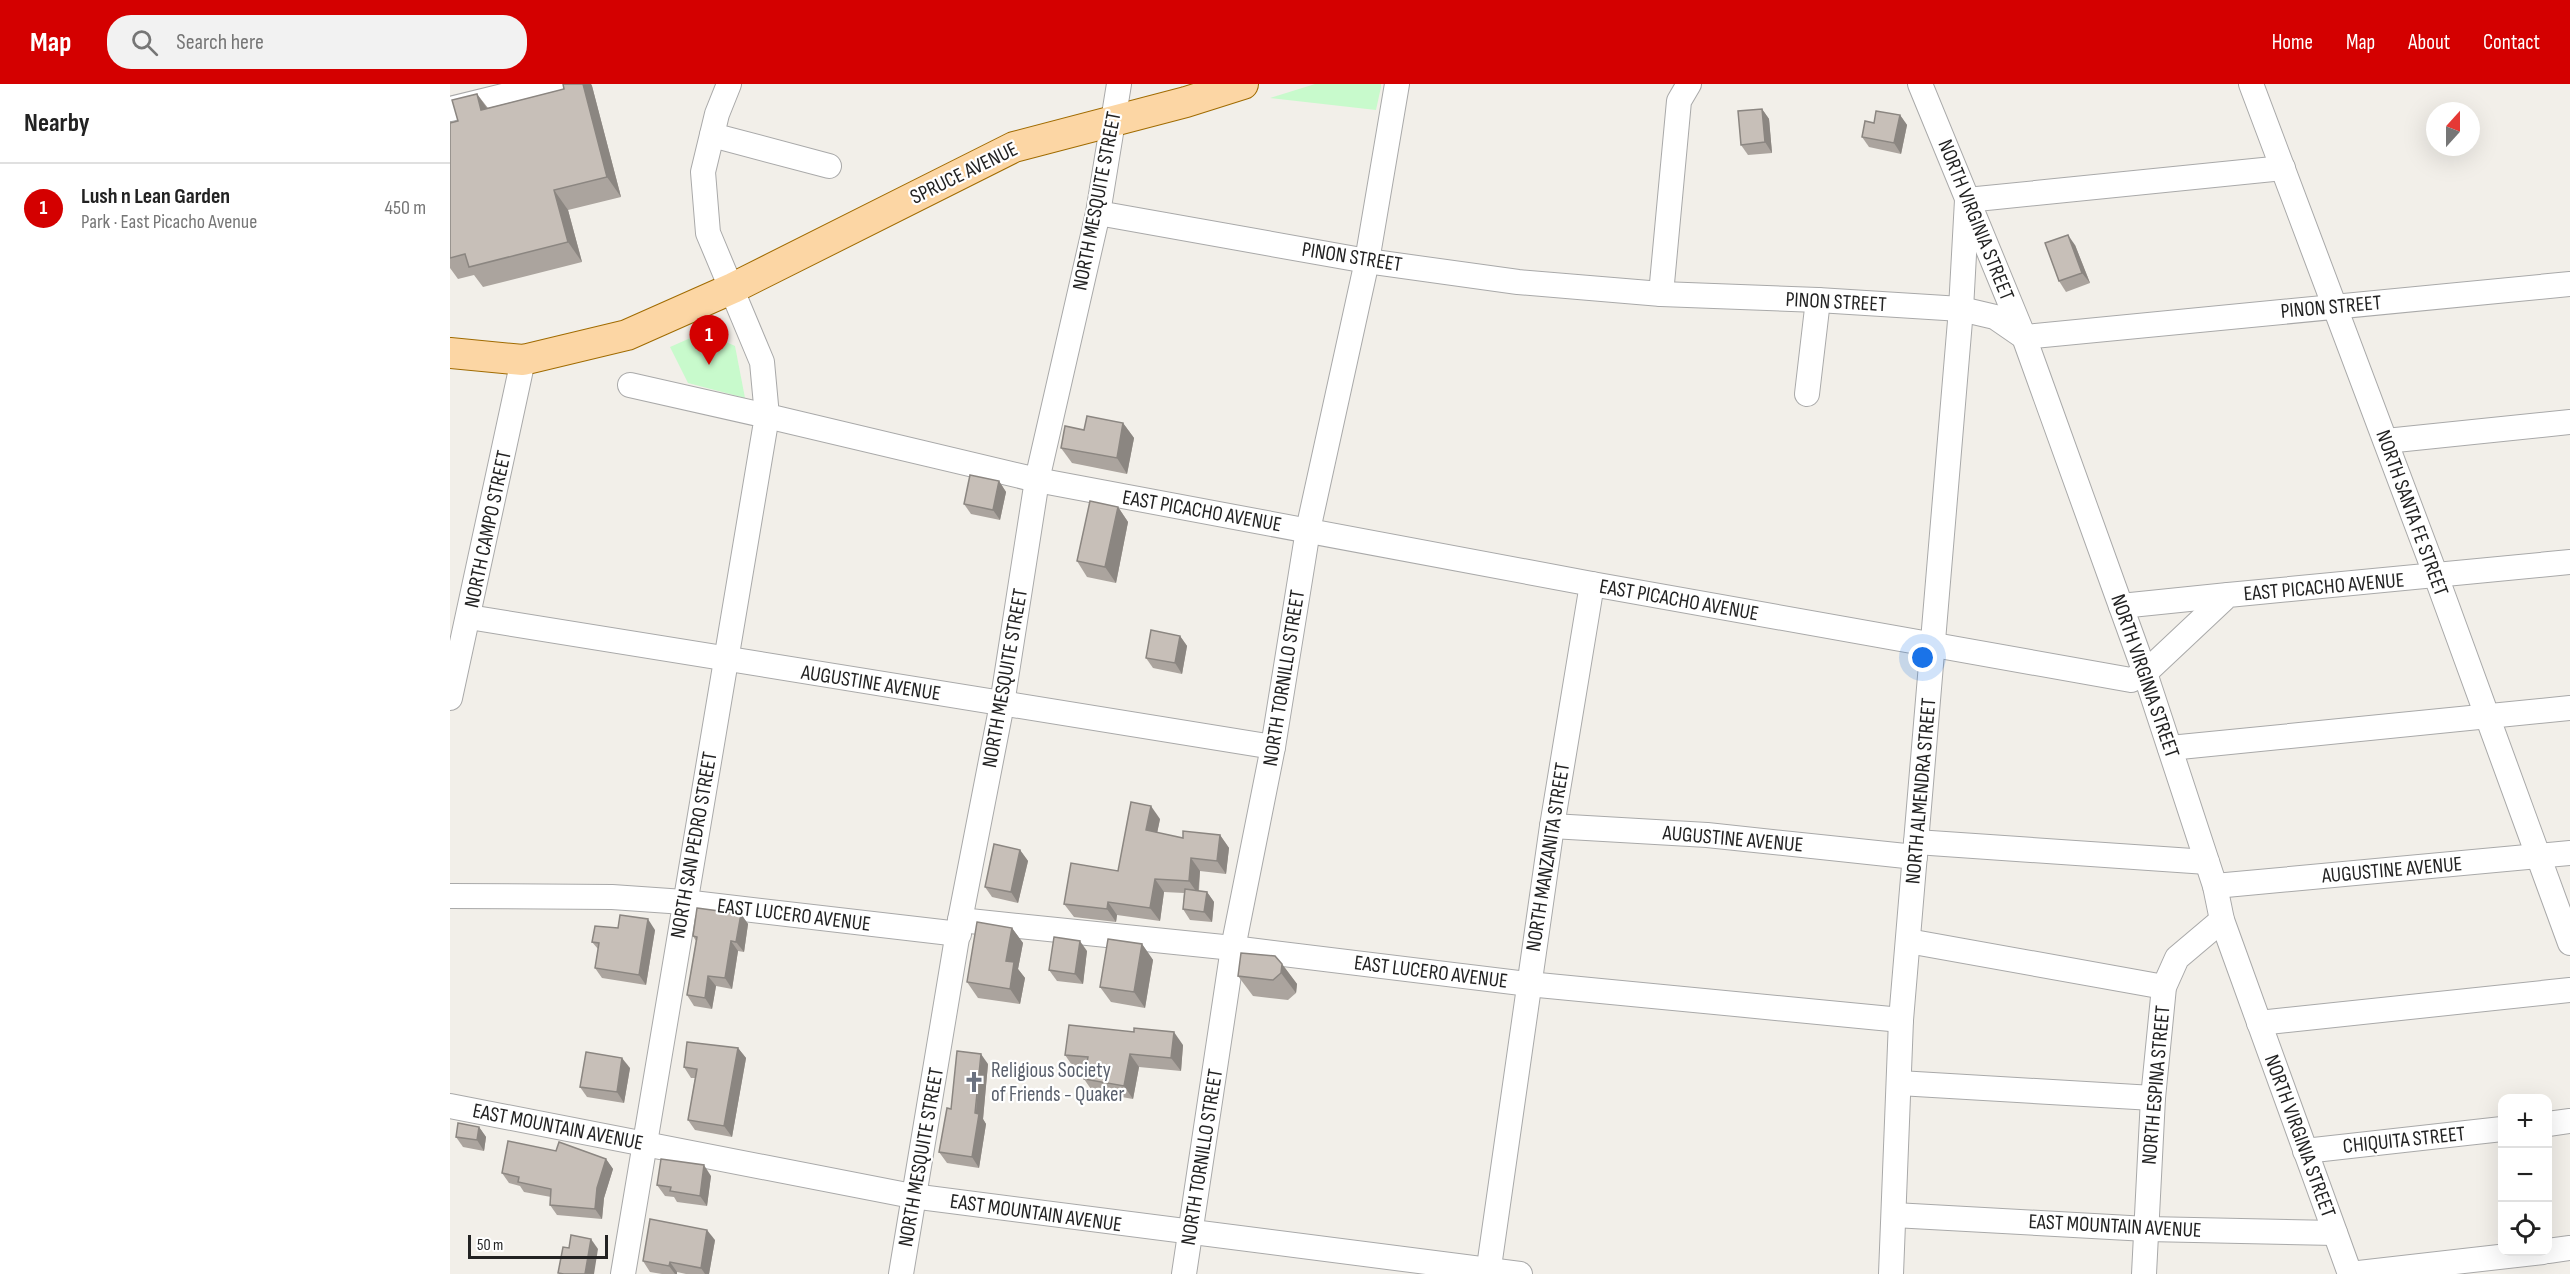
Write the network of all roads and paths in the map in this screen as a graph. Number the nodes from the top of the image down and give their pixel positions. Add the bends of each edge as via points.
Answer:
1 (552, 84) edge
2 (729, 84) edge
3 (1119, 84) edge
4 (1243, 84) edge
5 (1397, 84) edge
6 (1689, 84) edge
7 (1920, 84) edge
8 (2251, 84) edge
9 (450, 109) edge
10 (1113, 120) junction
11 (712, 135) junction
12 (830, 166) dead end
13 (2283, 168) junction
14 (1967, 200) junction
15 (1098, 213) junction
16 (1367, 261) junction
17 (2570, 284) edge
18 (733, 288) junction
19 (1661, 294) junction
20 (1818, 300) junction
21 (2336, 306) junction
22 (1961, 309) junction
23 (2024, 337) junction
24 (450, 353) edge
25 (523, 360) junction
26 (630, 385) dead end
27 (1808, 394) dead end
28 (767, 416) junction
29 (2570, 422) edge
30 (2386, 441) junction
31 (1037, 480) junction
32 (1308, 530) junction
33 (2570, 562) edge
34 (2436, 576) junction
35 (1592, 584) junction
36 (2228, 596) junction
37 (2121, 606) junction
38 (469, 617) junction
39 (1934, 644) junction
40 (726, 661) junction
41 (2145, 673) junction
42 (450, 698) edge
43 (1002, 704) junction
44 (2570, 708) edge
45 (2487, 716) junction
46 (1273, 747) junction
47 (2170, 748) junction
48 (1552, 826) junction
49 (1916, 850) junction
50 (2570, 853) edge
51 (2539, 857) junction
52 (2207, 862) junction
53 (2215, 886) junction
54 (450, 896) edge
55 (684, 902) junction
56 (2222, 920) junction
57 (960, 927) junction
58 (1908, 941) junction
59 (2570, 943) edge
60 (1233, 948) junction
61 (1528, 984) junction
62 (2164, 987) junction
63 (2570, 990) edge
64 (1901, 1020) junction
65 (2259, 1023) junction
66 (1899, 1083) junction
67 (2153, 1098) junction
68 (450, 1106) edge
69 (2570, 1121) edge
70 (2552, 1123) edge
71 (2498, 1129) edge
72 (645, 1144) junction
73 (2305, 1151) junction
74 (912, 1196) junction
75 (1894, 1215) junction
76 (2147, 1229) junction
77 (1190, 1233) junction
78 (2335, 1233) junction
79 (2570, 1248) edge
80 (2552, 1250) edge
81 (2503, 1256) edge
82 (1489, 1272) edge
83 (623, 1274) edge
84 (901, 1274) edge
85 (1184, 1274) edge
86 (1520, 1274) edge
87 (1891, 1274) edge
88 (2144, 1274) edge
89 (2350, 1274) edge

1 - 9 street
2 - 11 street
3 - 10 street, NORTH MESQUITE STREET
4 - 10 main road, SPRUCE AVENUE
5 - 16 street, NORTH TORNILLO STREET
6 - 19 street via 1679,101
7 - 14 street, NORTH VIRGINIA STREET
8 - 13 street, NORTH SANTA FE STREET
10 - 15 street, NORTH MESQUITE STREET
10 - 18 main road, SPRUCE AVENUE via 1014,147
11 - 12 street
11 - 18 street via 704,172 708,232
13 - 14 street
13 - 21 street, NORTH SANTA FE STREET
14 - 22 street, NORTH ALMENDRA STREET
14 - 23 street, NORTH VIRGINIA STREET
15 - 16 street, PINON STREET
15 - 31 street, NORTH MESQUITE STREET
16 - 19 street, PINON STREET via 1518,282
16 - 32 street, NORTH TORNILLO STREET
17 - 21 street, PINON STREET
18 - 25 main road via 627,335
18 - 28 street via 762,362
19 - 20 street, PINON STREET
20 - 22 street, PINON STREET
20 - 27 street
21 - 23 street, PINON STREET
21 - 30 street, NORTH SANTA FE STREET
22 - 23 street, PINON STREET via 1995,317
22 - 39 street, NORTH ALMENDRA STREET
23 - 37 street, NORTH VIRGINIA STREET
24 - 25 main road
25 - 38 street, NORTH CAMPO STREET
26 - 28 street, EAST PICACHO AVENUE
28 - 31 street, EAST PICACHO AVENUE
28 - 40 street, NORTH SAN PEDRO STREET
29 - 30 street
30 - 34 street, NORTH SANTA FE STREET
31 - 32 street, EAST PICACHO AVENUE
31 - 43 street, NORTH MESQUITE STREET
32 - 35 street, EAST PICACHO AVENUE
32 - 46 street, NORTH TORNILLO STREET
33 - 34 street, EAST PICACHO AVENUE
34 - 36 street, EAST PICACHO AVENUE
34 - 45 street, NORTH SANTA FE STREET
35 - 39 street, EAST PICACHO AVENUE
35 - 48 street, NORTH MANZANITA STREET
36 - 37 street
36 - 41 street, EAST PICACHO AVENUE
37 - 41 street, NORTH VIRGINIA STREET
38 - 40 street, AUGUSTINE AVENUE
38 - 42 street, NORTH CAMPO STREET
39 - 41 street, EAST PICACHO AVENUE via 2130,680
39 - 49 street, NORTH ALMENDRA STREET
40 - 43 street, AUGUSTINE AVENUE
40 - 55 street, NORTH SAN PEDRO STREET
41 - 47 street, NORTH VIRGINIA STREET
43 - 46 street, AUGUSTINE AVENUE
43 - 57 street, NORTH MESQUITE STREET
44 - 45 street
45 - 47 street
45 - 51 street, NORTH SANTA FE STREET
46 - 60 street, NORTH TORNILLO STREET
47 - 52 street, NORTH VIRGINIA STREET
48 - 49 street, AUGUSTINE AVENUE
48 - 61 street, NORTH MANZANITA STREET
49 - 52 street, AUGUSTINE AVENUE
49 - 58 street, NORTH ALMENDRA STREET
50 - 51 street, AUGUSTINE AVENUE
51 - 53 street, AUGUSTINE AVENUE
51 - 59 street, NORTH SANTA FE STREET
52 - 53 street, NORTH VIRGINIA STREET
53 - 56 street, NORTH VIRGINIA STREET
54 - 55 street, EAST LUCERO AVENUE via 545,894
55 - 57 street, EAST LUCERO AVENUE
55 - 72 street, NORTH SAN PEDRO STREET
56 - 62 street, NORTH ESPINA STREET via 2177,958
56 - 65 street, NORTH VIRGINIA STREET
57 - 60 street, EAST LUCERO AVENUE
57 - 74 street, NORTH MESQUITE STREET
58 - 62 street
58 - 64 street, NORTH ALMENDRA STREET
60 - 61 street, EAST LUCERO AVENUE
60 - 77 street, NORTH TORNILLO STREET
61 - 64 street, EAST LUCERO AVENUE
61 - 82 street, NORTH MANZANITA STREET
62 - 67 street, NORTH ESPINA STREET
63 - 65 street
64 - 66 street, NORTH ALMENDRA STREET
65 - 73 street, NORTH VIRGINIA STREET
66 - 67 street
66 - 75 street, NORTH ALMENDRA STREET
67 - 76 street, NORTH ESPINA STREET
68 - 72 street, EAST MOUNTAIN AVENUE
69 - 70 street
71 - 73 street, CHIQUITA STREET
72 - 74 street, EAST MOUNTAIN AVENUE
72 - 83 street, NORTH SAN PEDRO STREET
73 - 78 street, NORTH VIRGINIA STREET
74 - 77 street, EAST MOUNTAIN AVENUE
74 - 84 street, NORTH MESQUITE STREET
75 - 76 street, EAST MOUNTAIN AVENUE
75 - 87 street, NORTH ALMENDRA STREET
76 - 78 street, EAST MOUNTAIN AVENUE
76 - 88 street, NORTH ESPINA STREET
77 - 82 street, EAST MOUNTAIN AVENUE
77 - 85 street, NORTH TORNILLO STREET
78 - 89 street, NORTH VIRGINIA STREET
79 - 80 street
81 - 89 street
82 - 86 street, EAST MOUNTAIN AVENUE

